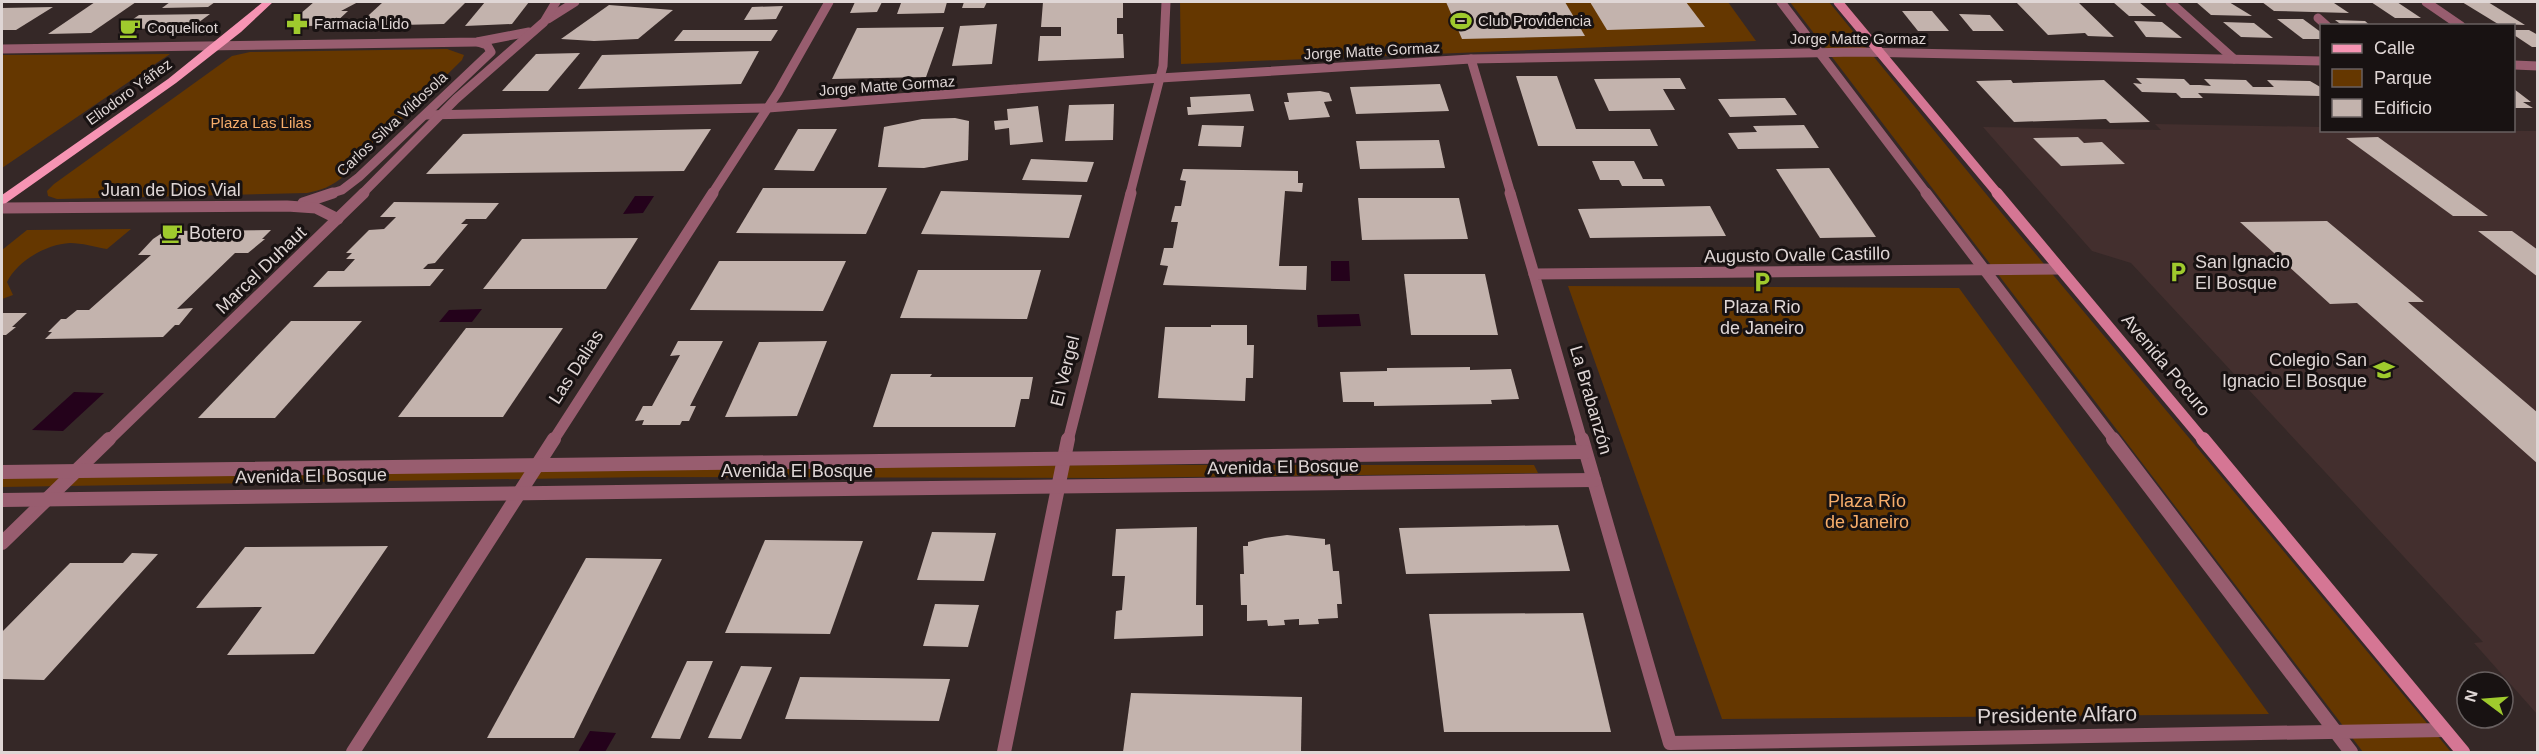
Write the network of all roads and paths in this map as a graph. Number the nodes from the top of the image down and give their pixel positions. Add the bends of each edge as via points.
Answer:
1 (268, 2) edge
2 (556, 2) edge
3 (575, 2) edge
4 (829, 2) edge
5 (1166, 2) edge
6 (1781, 2) edge
7 (1838, 2) edge
8 (2170, 2) edge
9 (2426, 2) edge
10 (2318, 18) dead end
11 (544, 22) junction
12 (2325, 24) edge
13 (2458, 24) edge
14 (533, 31) junction
15 (477, 42) junction
16 (217, 46) junction
17 (2, 49) edge
18 (1820, 52) junction
19 (1880, 52) junction
20 (1471, 59) junction
21 (2234, 59) junction
22 (2320, 61) edge
23 (2516, 64) edge
24 (2538, 66) edge
25 (1160, 78) junction
26 (768, 108) junction
27 (425, 115) junction
28 (441, 115) junction
29 (2, 200) edge
30 (287, 206) junction
31 (2, 208) edge
32 (338, 219) junction
33 (1985, 269) junction
34 (2060, 269) junction
35 (1534, 274) junction
36 (1585, 452) junction
37 (1064, 458) junction
38 (536, 465) junction
39 (77, 471) junction
40 (2, 472) edge
41 (1593, 480) junction
42 (1057, 488) junction
43 (520, 490) junction
44 (47, 499) junction
45 (2, 500) edge
46 (2, 543) edge
47 (2444, 730) junction
48 (2335, 732) junction
49 (1672, 748) edge
50 (353, 753) edge
51 (1004, 753) edge
52 (2351, 753) edge
53 (2463, 753) edge

1 - 16 main road, Eliodoro Yáñez
2 - 11 street, Marcel Duhaut
3 - 11 street, Marcel Duhaut
4 - 26 street, Las Dalias
5 - 25 street, El Vergel
6 - 18 street
7 - 19 main road, Avenida Pocuro
8 - 21 street
9 - 13 street
10 - 12 street
11 - 14 street, Marcel Duhaut
14 - 15 street, Carlos Silva Vildosola
14 - 28 street, Marcel Duhaut
15 - 16 street, Carlos Silva Vildosola
15 - 27 street, Carlos Silva Vildosola via 487,45 491,52
16 - 17 street, Carlos Silva Vildosola
16 - 29 main road, Eliodoro Yáñez
18 - 19 street, Jorge Matte Gormaz
18 - 20 street, Jorge Matte Gormaz
18 - 33 street
19 - 21 street, Jorge Matte Gormaz
19 - 34 main road, Avenida Pocuro
20 - 25 street, Jorge Matte Gormaz
20 - 35 street, La Brabanzón
21 - 22 street, Jorge Matte Gormaz
23 - 24 street
25 - 26 street, Jorge Matte Gormaz
25 - 37 street, El Vergel
26 - 28 street, Jorge Matte Gormaz
26 - 38 street, Las Dalias
27 - 28 street, Jorge Matte Gormaz
27 - 30 street, Carlos Silva Vildosola via 342,190
28 - 32 street, Marcel Duhaut
30 - 31 street, Juan de Dios Vial
30 - 32 street, Juan de Dios Vial via 316,208
32 - 39 street, Marcel Duhaut
33 - 34 street, Augusto Ovalle Castillo
33 - 35 street, Augusto Ovalle Castillo
33 - 48 street
34 - 47 main road, Avenida Pocuro
35 - 36 street, La Brabanzón
36 - 37 street, Avenida El Bosque
36 - 41 street, La Brabanzón
37 - 38 street, Avenida El Bosque
37 - 42 street, El Vergel
38 - 39 street, Avenida El Bosque
38 - 43 street, Las Dalias
39 - 40 street, Avenida El Bosque
39 - 44 street, Marcel Duhaut
41 - 42 street, Avenida El Bosque
41 - 49 street, La Brabanzón
42 - 43 street, Avenida El Bosque
42 - 51 street, El Vergel
43 - 44 street, Avenida El Bosque
43 - 50 street, Las Dalias
44 - 45 street, Avenida El Bosque
44 - 46 street, Marcel Duhaut
47 - 48 street, Presidente Alfaro
47 - 53 main road, Avenida Pocuro
48 - 49 street, Presidente Alfaro
48 - 52 street

